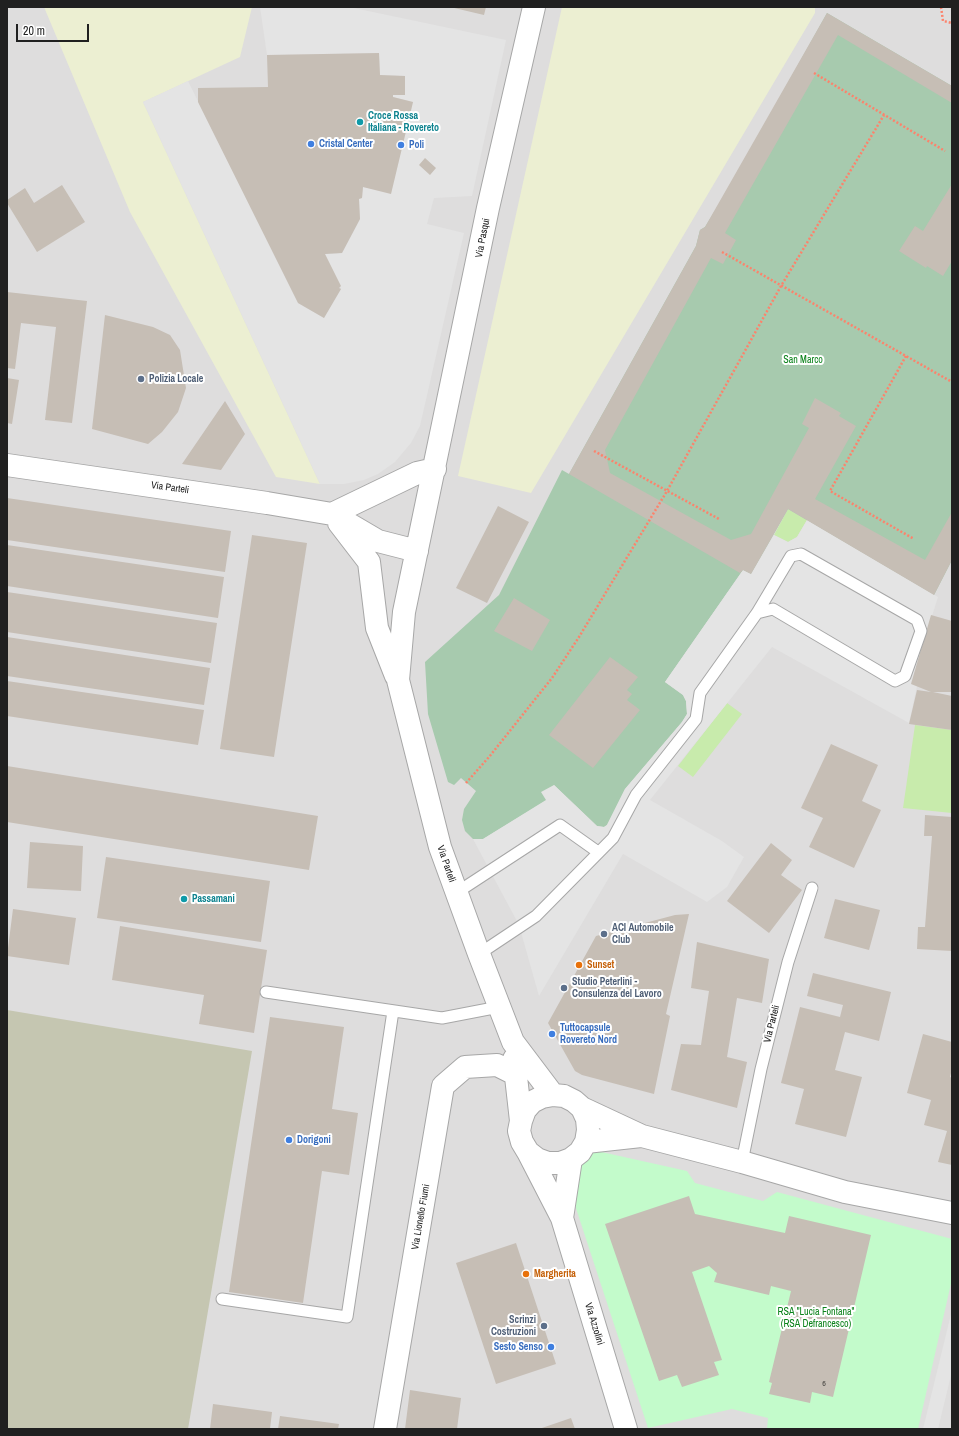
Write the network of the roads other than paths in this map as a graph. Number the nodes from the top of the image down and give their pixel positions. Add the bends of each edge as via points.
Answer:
1 (534, 7) edge
2 (7, 465) edge
3 (435, 469) junction
4 (332, 514) junction
5 (417, 551) junction
6 (757, 613) junction
7 (398, 680) junction
8 (598, 852) junction
9 (812, 888) dead end
10 (456, 893) junction
11 (479, 954) junction
12 (266, 992) dead end
13 (499, 1007) junction
14 (393, 1011) junction
15 (513, 1042) junction
16 (516, 1074) junction
17 (553, 1094) junction
18 (582, 1108) junction
19 (521, 1120) junction
20 (642, 1136) junction
21 (586, 1142) junction
22 (528, 1152) junction
23 (571, 1159) junction
24 (742, 1162) junction
25 (952, 1213) edge
26 (562, 1218) junction
27 (222, 1299) dead end
28 (385, 1429) edge
29 (626, 1429) edge

1 - 3 street, Via Pasqui via 488,208
2 - 4 street, Via Parteli
3 - 4 street via 417,473
3 - 5 street, Via Parteli
4 - 5 street, Via Parteli via 378,541
4 - 7 street, Via Parteli via 369,562 377,628
5 - 7 street, Via Parteli via 404,612
6 - 6 lane via 774,609 895,682 906,676 921,632 917,620 801,554 790,556
6 - 8 lane via 700,693 696,719 636,795 612,838
7 - 10 street, Via Parteli via 440,847
8 - 10 lane via 560,825
8 - 11 lane via 536,916
9 - 24 lane, Via Parteli via 788,962 761,1069
10 - 11 street, Via Parteli
11 - 13 street, Via Parteli
12 - 14 lane
13 - 14 lane via 442,1018
13 - 15 street, Via Parteli
14 - 27 lane via 347,1317
15 - 16 street, Via Parteli
15 - 17 street, Via Parteli
16 - 19 street, Via Parteli
16 - 28 street, Via Lionello Fiumi via 497,1065 465,1067 443,1086
17 - 18 street via 564,1096
17 - 19 street via 532,1102
18 - 20 street
18 - 21 street via 587,1119
19 - 22 street, Via Parteli via 519,1132
20 - 21 street
20 - 24 street
21 - 23 street via 580,1152
22 - 23 street via 548,1163 560,1163
22 - 26 street, Via Azzolini
23 - 26 street, Via Azzolini
24 - 25 street via 845,1192
26 - 29 street, Via Azzolini

